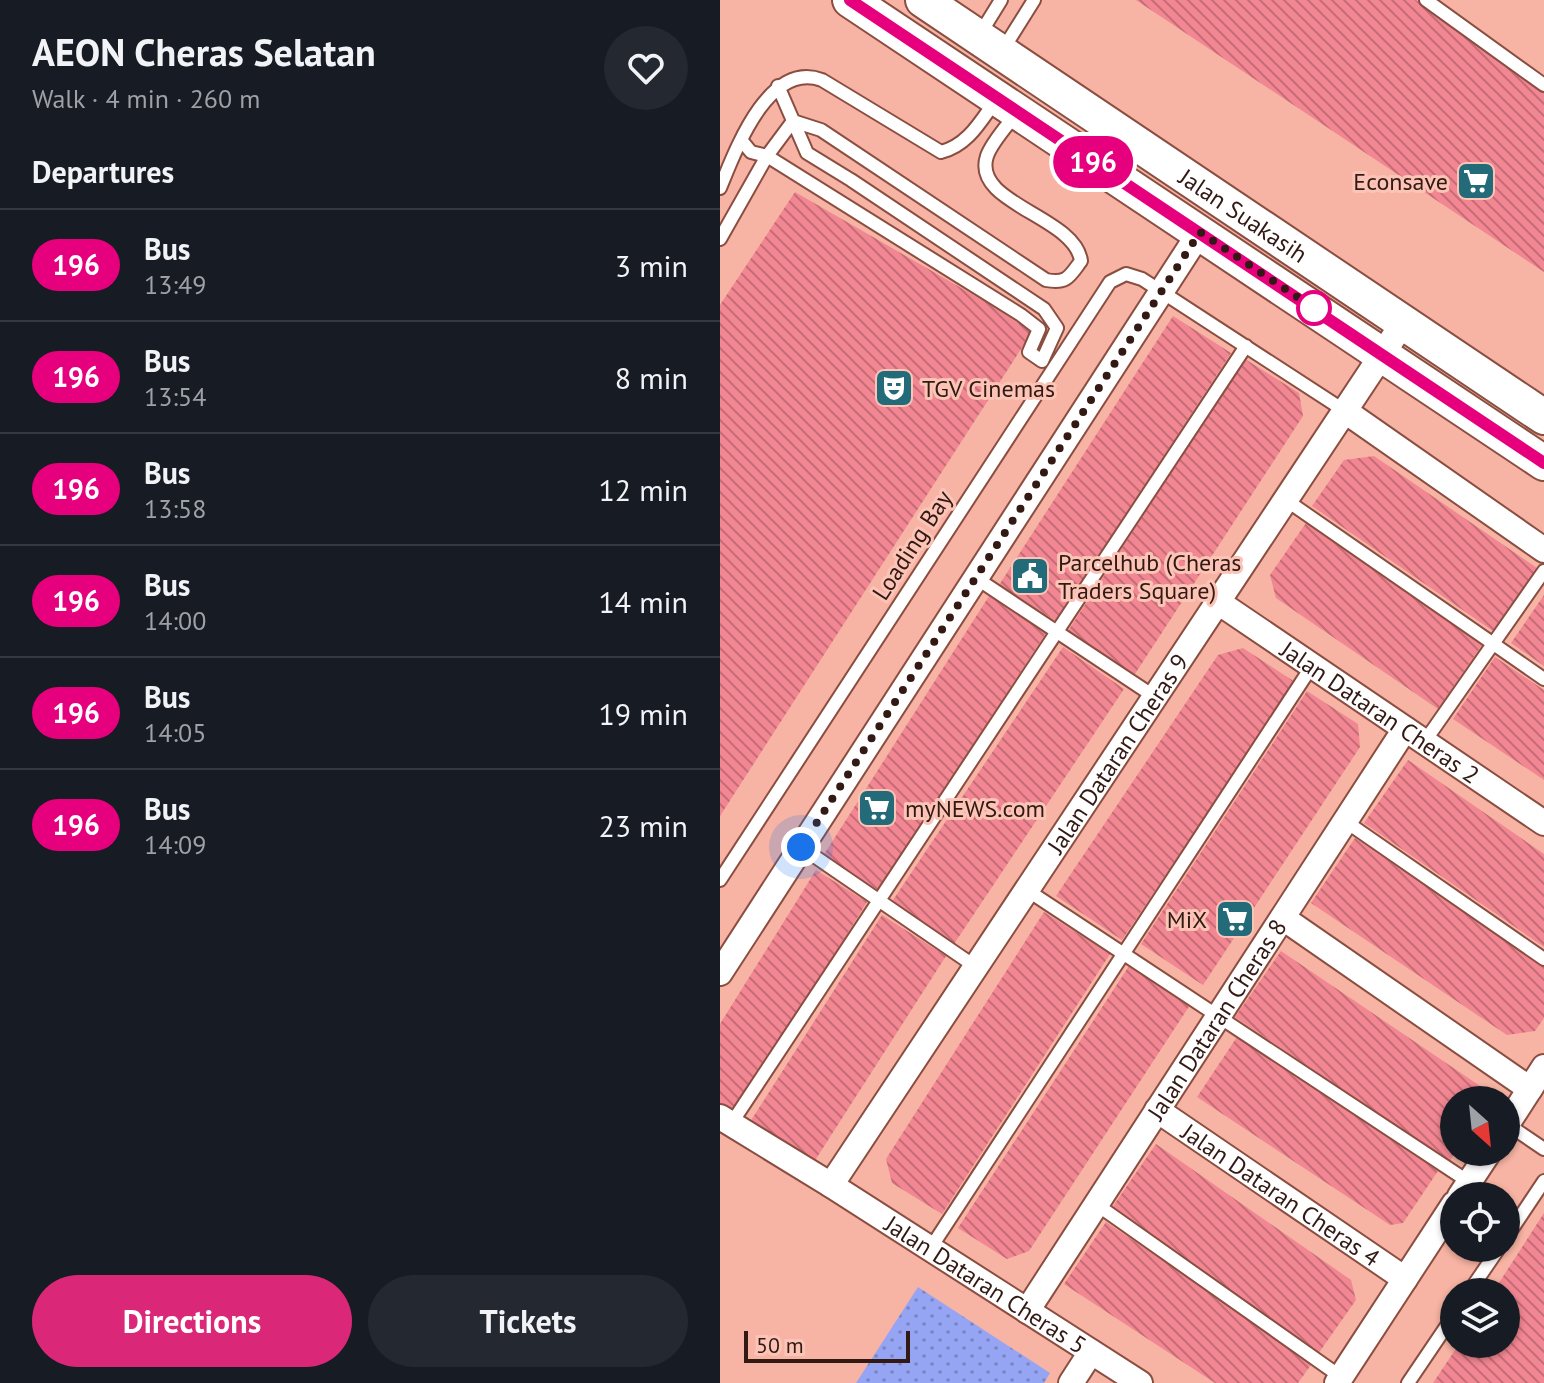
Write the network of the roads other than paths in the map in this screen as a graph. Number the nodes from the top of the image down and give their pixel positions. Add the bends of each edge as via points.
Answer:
1 (850, 0) edge
2 (923, 0) edge
3 (1001, 0) edge
4 (1034, 0) edge
5 (1426, 0) edge
6 (989, 45) junction
7 (1544, 85) edge
8 (778, 86) junction
9 (1007, 104) junction
10 (793, 121) junction
11 (742, 141) junction
12 (767, 156) junction
13 (720, 188) edge
14 (1200, 232) junction
15 (720, 239) edge
16 (1162, 291) junction
17 (1403, 323) junction
18 (1246, 346) junction
19 (1383, 354) junction
20 (1538, 401) edge
21 (1345, 411) junction
22 (1544, 463) edge
23 (1286, 500) junction
24 (1544, 550) edge
25 (1544, 571) edge
26 (976, 578) junction
27 (1218, 602) junction
28 (1057, 632) junction
29 (1493, 644) junction
30 (1312, 666) junction
31 (1544, 679) edge
32 (1155, 697) junction
33 (1415, 735) junction
34 (1345, 821) junction
35 (1544, 823) edge
36 (801, 847) junction
37 (720, 880) edge
38 (1027, 890) junction
39 (879, 900) junction
40 (1283, 918) junction
41 (1123, 953) junction
42 (1544, 959) edge
43 (976, 967) junction
44 (720, 973) edge
45 (1218, 1016) junction
46 (1544, 1067) edge
47 (1530, 1089) junction
48 (1520, 1105) edge
49 (1157, 1110) junction
50 (725, 1121) edge
51 (1520, 1133) edge
52 (1544, 1149) edge
53 (1544, 1181) edge
54 (1454, 1182) edge
55 (831, 1185) junction
56 (1096, 1204) junction
57 (1520, 1217) edge
58 (1440, 1225) edge
59 (930, 1249) junction
60 (1405, 1279) junction
61 (1027, 1311) junction
62 (1440, 1336) edge
63 (1091, 1352) junction
64 (1339, 1380) edge
65 (1071, 1383) edge
66 (1140, 1383) edge
67 (1408, 1383) edge

1 - 9 main road, Jalan Suakasih
2 - 6 main road, Jalan Suakasih
3 - 6 lane
4 - 6 lane
5 - 7 lane
6 - 17 main road, Jalan Suakasih
8 - 9 lane via 810,75 941,152 956,148
8 - 10 lane
8 - 11 lane
9 - 10 lane via 987,157 988,177 999,192 1071,238 1080,250 1081,261 1058,282 1046,280 821,130
9 - 14 main road, Jalan Suakasih
10 - 12 lane
10 - 12 lane via 807,153 1044,309 1057,328 1042,361 1029,352 1039,329 1021,315
11 - 12 lane via 751,152
11 - 13 lane
12 - 15 lane
14 - 16 street
14 - 19 main road, Jalan Suakasih
16 - 18 lane
16 - 26 street
16 - 37 lane, Loading Bay via 1126,274 1110,282
17 - 19 street, Jalan Dataran Cheras 9
17 - 20 main road, Jalan Suakasih
18 - 21 lane
18 - 28 lane
19 - 21 street, Jalan Dataran Cheras 9
19 - 22 main road, Jalan Suakasih
21 - 23 street, Jalan Dataran Cheras 9
21 - 24 street
23 - 27 street, Jalan Dataran Cheras 9
23 - 29 lane
25 - 29 lane
26 - 28 lane
26 - 36 street
27 - 30 street, Jalan Dataran Cheras 2
27 - 32 street, Jalan Dataran Cheras 9
28 - 32 lane
28 - 39 lane
29 - 31 lane
29 - 33 lane
30 - 33 street, Jalan Dataran Cheras 2
30 - 41 lane
32 - 38 street, Jalan Dataran Cheras 9
33 - 34 street, Jalan Dataran Cheras 8
33 - 35 street, Jalan Dataran Cheras 2
34 - 40 street, Jalan Dataran Cheras 8
34 - 42 lane
36 - 39 lane
36 - 44 street
38 - 41 lane
38 - 43 street, Jalan Dataran Cheras 9
39 - 43 lane
39 - 50 lane
40 - 45 street, Jalan Dataran Cheras 8
40 - 47 street
41 - 45 lane
41 - 59 lane
43 - 55 street, Jalan Dataran Cheras 9
45 - 49 street, Jalan Dataran Cheras 8
45 - 54 lane
46 - 47 street
47 - 48 street
49 - 56 street, Jalan Dataran Cheras 8
49 - 60 street, Jalan Dataran Cheras 4
50 - 55 street, Jalan Dataran Cheras 5
51 - 52 lane
53 - 57 lane
55 - 59 street, Jalan Dataran Cheras 5
56 - 61 street, Jalan Dataran Cheras 8
56 - 64 lane
58 - 60 street
59 - 61 street, Jalan Dataran Cheras 5
60 - 64 street
61 - 63 street, Jalan Dataran Cheras 5
62 - 67 lane
63 - 65 street
63 - 66 street, Jalan Dataran Cheras 5

